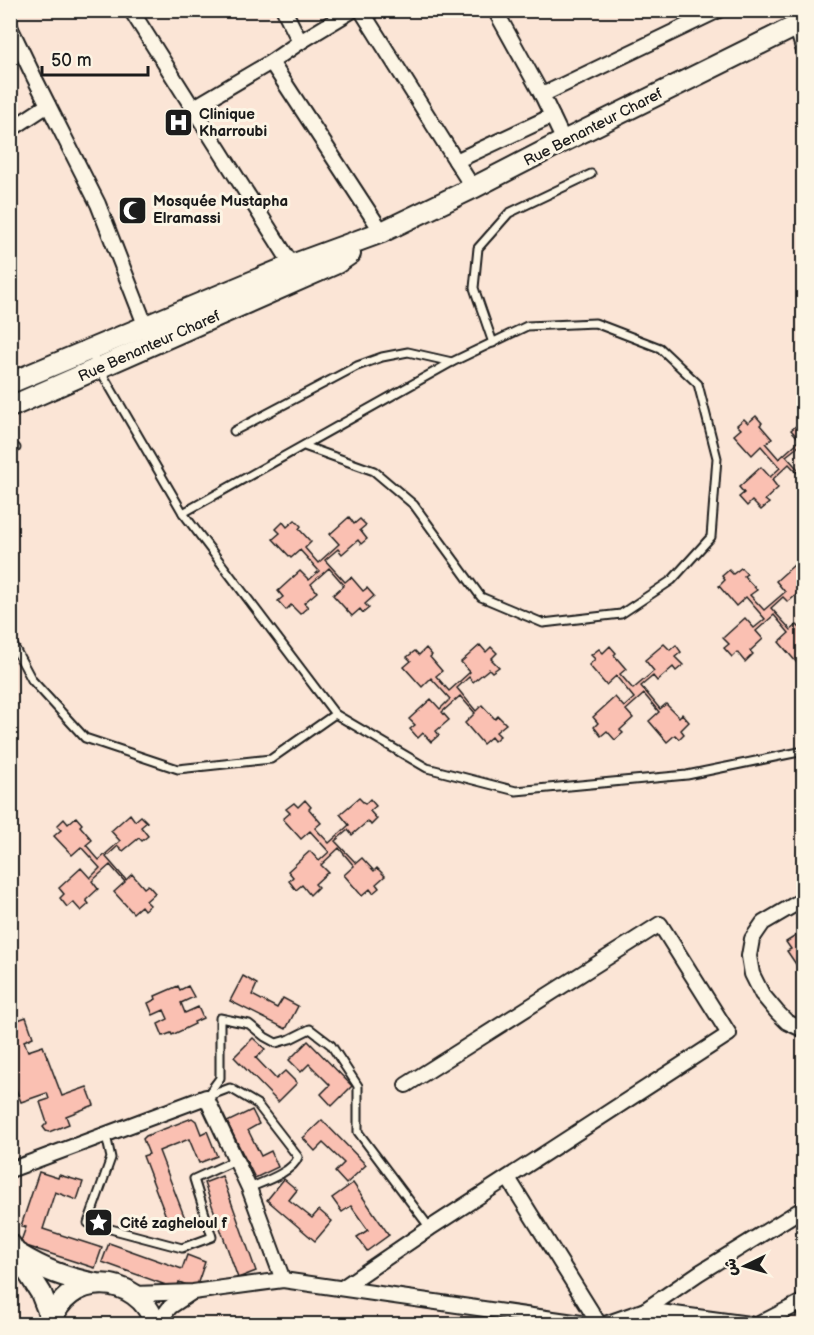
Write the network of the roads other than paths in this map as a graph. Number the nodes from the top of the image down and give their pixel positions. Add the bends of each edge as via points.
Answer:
1 (131, 10) edge
2 (284, 10) edge
3 (353, 10) edge
4 (361, 10) edge
5 (495, 10) edge
6 (719, 10) edge
7 (800, 23) edge
8 (10, 27) edge
9 (300, 42) junction
10 (803, 50) edge
11 (271, 62) junction
12 (542, 95) junction
13 (48, 105) junction
14 (193, 108) junction
15 (552, 116) junction
16 (10, 130) edge
17 (564, 141) junction
18 (456, 161) junction
19 (591, 174) dead end
20 (473, 188) junction
21 (382, 232) junction
22 (292, 265) junction
23 (147, 327) junction
24 (493, 343) junction
25 (89, 351) junction
26 (452, 362) junction
27 (99, 369) junction
28 (10, 383) edge
29 (10, 407) edge
30 (234, 431) dead end
31 (304, 446) junction
32 (183, 513) junction
33 (10, 639) edge
34 (335, 714) junction
35 (804, 752) edge
36 (804, 899) edge
37 (804, 1030) edge
38 (406, 1085) dead end
39 (206, 1097) junction
40 (106, 1135) junction
41 (236, 1160) junction
42 (10, 1170) edge
43 (508, 1178) junction
44 (249, 1188) junction
45 (804, 1208) edge
46 (430, 1228) junction
47 (13, 1249) edge
48 (283, 1280) junction
49 (96, 1284) junction
50 (342, 1288) junction
51 (193, 1292) junction
52 (134, 1294) junction
53 (804, 1301) edge
54 (645, 1310) junction
55 (551, 1322) edge
56 (51, 1323) edge
57 (156, 1324) edge
58 (588, 1324) edge
59 (599, 1324) edge
60 (605, 1324) edge
61 (749, 1324) edge
62 (759, 1324) edge

1 - 14 street
2 - 9 street
3 - 9 street
4 - 18 street
5 - 12 street
6 - 12 street
7 - 10 street
7 - 17 main road, Rue Benanteur Charef
8 - 13 street
9 - 11 street
11 - 14 street
11 - 21 street
12 - 15 street
13 - 16 street
13 - 23 street via 98,204
14 - 22 street
15 - 17 street
15 - 18 street
17 - 20 main road, Rue Benanteur Charef
18 - 20 street
19 - 24 lane via 509,213 478,248 474,288
20 - 21 main road, Rue Benanteur Charef
21 - 22 main road, Rue Benanteur Charef
21 - 27 main road, Rue Benanteur Charef via 337,263
22 - 23 main road, Rue Benanteur Charef
23 - 25 main road, Rue Benanteur Charef
24 - 26 lane
24 - 31 lane via 527,326 595,323 660,348 698,384 717,458 711,537 672,580 621,614 543,623 481,597 414,505 374,471
25 - 27 lane
25 - 28 main road, Rue Benanteur Charef
26 - 30 lane via 408,352 382,357 357,366
26 - 31 lane
27 - 29 main road, Rue Benanteur Charef
27 - 32 lane
31 - 32 lane
32 - 34 lane
33 - 34 lane via 32,680 85,738 178,769 271,759
34 - 35 lane via 427,768 516,791 687,774
36 - 37 street via 763,923 752,939 749,956 762,994 787,1022
38 - 43 street via 660,924 729,1034
39 - 40 street
39 - 41 street
39 - 44 lane via 230,1088 257,1104 298,1157 282,1173
39 - 46 lane via 220,1078 220,1018 249,1024 276,1043 310,1029 332,1045 358,1086 358,1132
40 - 41 lane via 111,1158 88,1223 182,1248 212,1238 194,1179
40 - 42 street
41 - 44 street
43 - 46 street
43 - 59 street
44 - 48 street
45 - 54 street
46 - 50 street
47 - 49 main road via 40,1267
47 - 56 main road via 41,1293
48 - 50 street
48 - 51 street
49 - 52 main road via 122,1287
49 - 56 main road via 64,1300
50 - 55 street
51 - 52 street
51 - 57 street via 170,1307
52 - 57 main road via 148,1308
53 - 62 street
54 - 60 street
54 - 61 street
55 - 58 street

